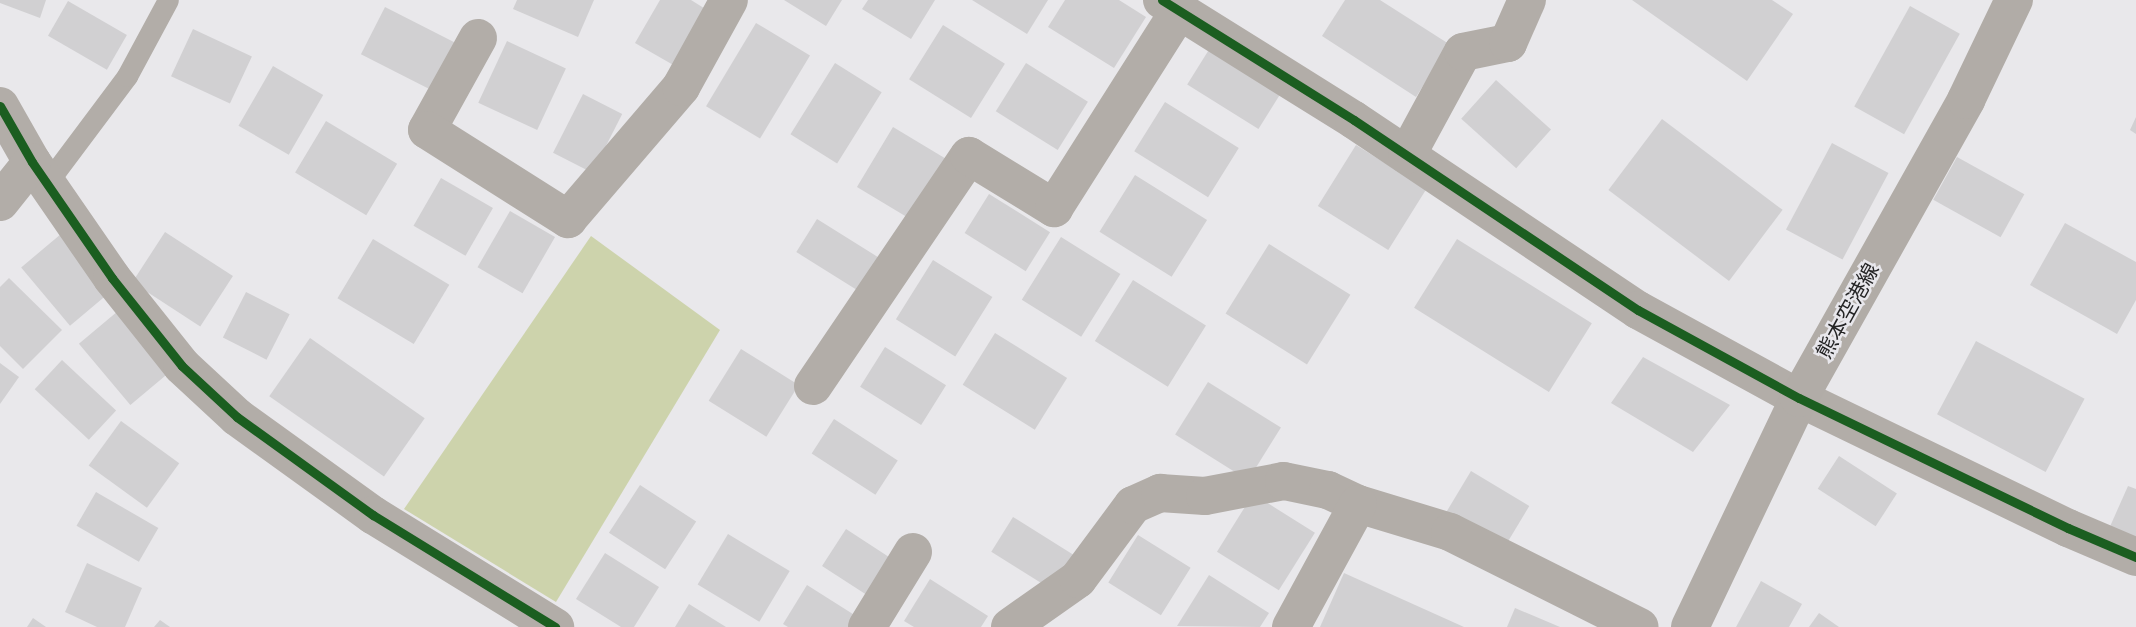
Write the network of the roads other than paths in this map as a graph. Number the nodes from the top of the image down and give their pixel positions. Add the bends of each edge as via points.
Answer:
1 (168, 0) edge
2 (729, 0) edge
3 (1527, 0) edge
4 (2014, 0) edge
5 (1170, 5) edge
6 (478, 38) dead end
7 (0, 106) edge
8 (1407, 155) junction
9 (39, 173) junction
10 (0, 202) edge
11 (813, 386) dead end
12 (1799, 398) junction
13 (1358, 505) junction
14 (913, 552) dead end
15 (2136, 557) edge
16 (555, 627) edge
17 (867, 627) edge
18 (1010, 627) edge
19 (1291, 627) edge
20 (1640, 627) edge
21 (1690, 627) edge

1 - 9 lane via 127,76
2 - 6 street via 681,87 568,219 427,130
3 - 8 street via 1508,43 1463,52
4 - 12 main road, 熊本空港線 via 1966,100
5 - 8 street
5 - 11 street via 1054,208 969,156
7 - 9 street
8 - 12 street via 1638,310
9 - 10 street
9 - 16 street via 112,278 182,366 237,417 373,515
12 - 15 street
12 - 21 main road, 熊本空港線
13 - 18 street via 1328,490 1284,481 1205,496 1160,493 1133,505 1078,579
13 - 19 street
13 - 20 street via 1450,532
14 - 17 street

